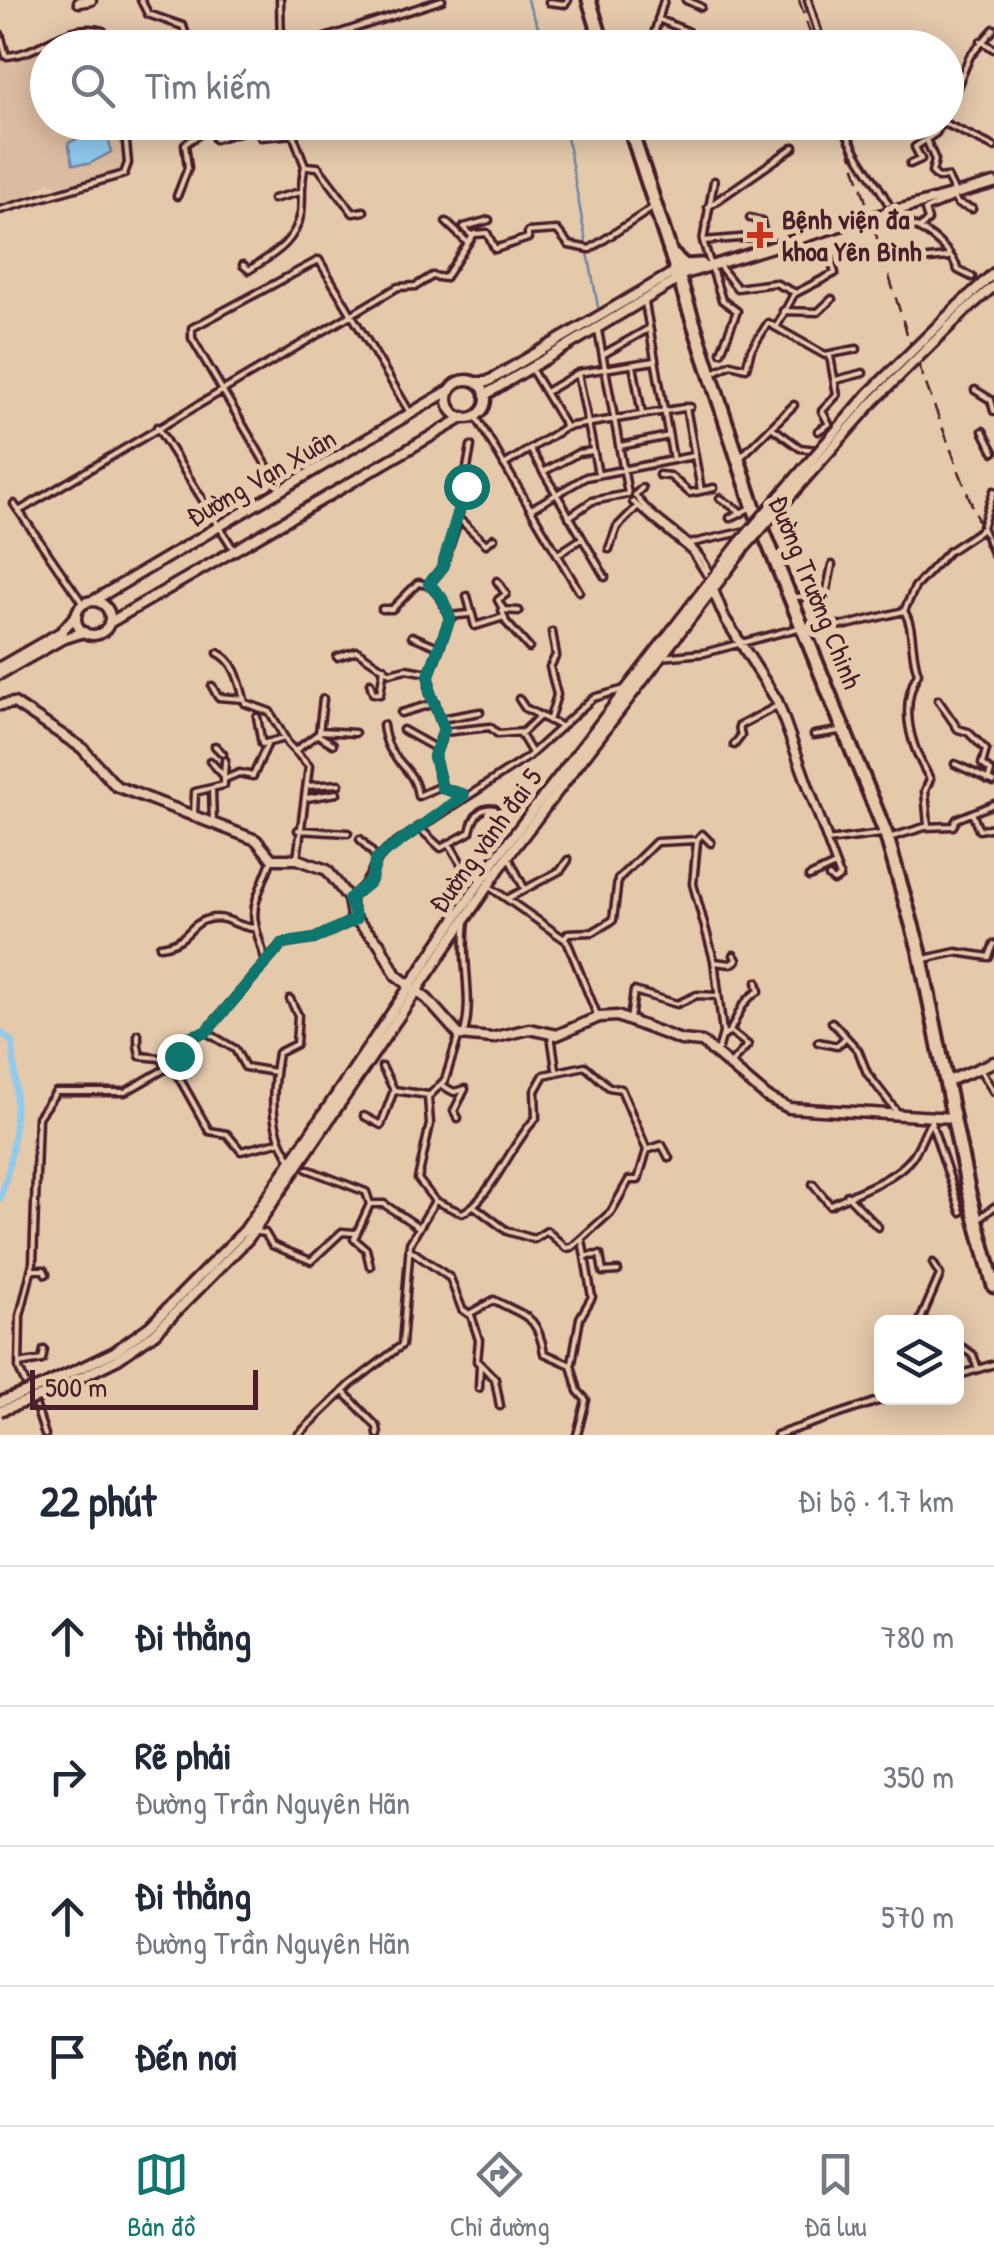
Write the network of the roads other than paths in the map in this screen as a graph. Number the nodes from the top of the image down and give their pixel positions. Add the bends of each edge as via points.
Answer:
1 (92, 0) edge
2 (141, 0) edge
3 (280, 0) edge
4 (442, 0) edge
5 (568, 0) edge
6 (589, 0) edge
7 (664, 0) edge
8 (686, 0) edge
9 (808, 0) edge
10 (79, 2) edge
11 (549, 2) dead end
12 (701, 6) dead end
13 (658, 19) junction
14 (994, 29) edge
15 (184, 30) edge
16 (281, 30) edge
17 (350, 30) edge
18 (598, 30) edge
19 (655, 30) edge
20 (685, 30) edge
21 (817, 30) edge
22 (0, 34) edge
23 (981, 40) junction
24 (994, 49) edge
25 (1, 52) edge
26 (30, 53) edge
27 (964, 75) edge
28 (964, 134) edge
29 (126, 140) edge
30 (198, 140) edge
31 (295, 140) edge
32 (634, 140) edge
33 (849, 140) edge
34 (924, 140) edge
35 (927, 140) edge
36 (794, 147) dead end
37 (994, 148) edge
38 (910, 164) dead end
39 (305, 166) junction
40 (714, 182) dead end
41 (994, 183) edge
42 (300, 192) junction
43 (177, 196) dead end
44 (955, 196) junction
45 (273, 199) dead end
46 (655, 206) junction
47 (708, 206) junction
48 (972, 209) dead end
49 (0, 210) edge
50 (364, 210) dead end
51 (750, 218) dead end
52 (489, 220) dead end
53 (446, 222) dead end
54 (920, 228) junction
55 (472, 236) junction
56 (702, 241) junction
57 (468, 243) junction
58 (668, 245) junction
59 (950, 255) junction
60 (830, 257) dead end
61 (909, 261) dead end
62 (708, 263) junction
63 (243, 266) dead end
64 (994, 273) edge
65 (677, 275) junction
66 (972, 277) dead end
67 (732, 283) junction
68 (994, 286) edge
69 (718, 288) junction
70 (796, 293) junction
71 (644, 299) junction
72 (686, 299) junction
73 (832, 299) dead end
74 (961, 309) junction
75 (784, 311) junction
76 (353, 315) junction
77 (596, 323) junction
78 (777, 326) junction
79 (649, 329) junction
80 (857, 348) dead end
81 (721, 352) dead end
82 (604, 354) junction
83 (830, 356) junction
84 (655, 360) junction
85 (633, 365) junction
86 (530, 366) junction
87 (606, 370) junction
88 (578, 373) junction
89 (864, 373) dead end
90 (711, 374) junction
91 (836, 380) junction
92 (476, 382) junction
93 (224, 390) junction
94 (450, 390) junction
95 (975, 390) dead end
96 (546, 392) junction
97 (485, 395) junction
98 (794, 405) dead end
99 (664, 411) junction
100 (994, 412) edge
101 (642, 414) junction
102 (412, 415) junction
103 (476, 416) junction
104 (464, 417) junction
105 (613, 419) junction
106 (589, 424) junction
107 (157, 427) junction
108 (566, 428) junction
109 (774, 429) junction
110 (818, 431) dead end
111 (983, 431) dead end
112 (669, 436) junction
113 (471, 446) dead end
114 (620, 446) junction
115 (530, 450) junction
116 (593, 451) junction
117 (994, 452) edge
118 (830, 454) dead end
119 (693, 456) junction
120 (738, 458) junction
121 (673, 460) junction
122 (504, 464) junction
123 (624, 470) junction
124 (542, 472) junction
125 (598, 474) junction
126 (659, 475) dead end
127 (484, 487) dead end
128 (642, 488) dead end
129 (714, 488) dead end
130 (700, 490) junction
131 (994, 490) edge
132 (281, 491) junction
133 (464, 494) junction
134 (555, 494) junction
135 (720, 498) dead end
136 (632, 502) dead end
137 (14, 504) dead end
138 (754, 505) junction
139 (638, 506) junction
140 (531, 509) junction
141 (19, 511) junction
142 (742, 513) junction
143 (569, 517) junction
144 (458, 518) junction
145 (730, 518) dead end
146 (982, 527) junction
147 (219, 528) junction
148 (747, 530) dead end
149 (494, 538) dead end
150 (581, 540) junction
151 (688, 544) junction
152 (744, 544) junction
153 (609, 549) dead end
154 (234, 550) junction
155 (558, 554) junction
156 (994, 555) edge
157 (832, 564) dead end
158 (605, 577) dead end
159 (497, 581) dead end
160 (429, 584) junction
161 (579, 591) dead end
162 (714, 594) dead end
163 (467, 596) dead end
164 (790, 598) junction
165 (88, 602) junction
166 (382, 608) dead end
167 (502, 610) junction
168 (519, 611) dead end
169 (904, 611) junction
170 (470, 614) junction
171 (76, 615) junction
172 (449, 616) junction
173 (504, 618) junction
174 (109, 622) junction
175 (802, 627) junction
176 (84, 632) junction
177 (552, 632) dead end
178 (412, 636) dead end
179 (741, 644) junction
180 (436, 646) junction
181 (528, 648) dead end
182 (218, 652) dead end
183 (338, 657) dead end
184 (660, 658) junction
185 (384, 668) junction
186 (0, 670) edge
187 (429, 673) junction
188 (370, 683) dead end
189 (212, 686) dead end
190 (628, 688) junction
191 (244, 699) junction
192 (520, 699) dead end
193 (323, 700) dead end
194 (938, 700) dead end
195 (436, 703) junction
196 (0, 705) edge
197 (777, 706) junction
198 (480, 712) dead end
199 (401, 713) dead end
200 (540, 716) junction
201 (257, 718) dead end
202 (441, 718) junction
203 (549, 721) junction
204 (383, 724) dead end
205 (562, 727) junction
206 (403, 730) dead end
207 (844, 730) junction
208 (444, 732) junction
209 (520, 732) junction
210 (319, 733) junction
211 (355, 733) dead end
212 (814, 736) dead end
213 (285, 738) junction
214 (333, 744) dead end
215 (267, 745) junction
216 (734, 745) dead end
217 (216, 746) dead end
218 (437, 749) junction
219 (296, 750) junction
220 (532, 753) junction
221 (210, 760) dead end
222 (955, 764) dead end
223 (225, 778) junction
224 (991, 781) edge
225 (338, 784) dead end
226 (307, 786) junction
227 (441, 786) junction
228 (212, 788) junction
229 (807, 788) junction
230 (337, 793) dead end
231 (464, 795) junction
232 (307, 798) junction
233 (994, 804) edge
234 (972, 813) junction
235 (194, 819) junction
236 (495, 820) dead end
237 (213, 824) junction
238 (928, 826) junction
239 (418, 827) junction
240 (994, 828) edge
241 (298, 830) junction
242 (348, 833) dead end
243 (887, 836) junction
244 (360, 839) dead end
245 (697, 840) junction
246 (827, 840) junction
247 (450, 843) junction
248 (711, 843) dead end
249 (377, 858) junction
250 (272, 859) junction
251 (297, 859) junction
252 (510, 860) dead end
253 (568, 860) dead end
254 (835, 865) junction
255 (808, 877) dead end
256 (829, 877) dead end
257 (484, 883) junction
258 (524, 888) junction
259 (507, 898) junction
260 (349, 899) junction
261 (469, 913) junction
262 (356, 919) junction
263 (255, 928) junction
264 (564, 939) junction
265 (994, 944) edge
266 (160, 946) dead end
267 (734, 955) dead end
268 (921, 959) junction
269 (266, 962) junction
270 (714, 962) junction
271 (757, 982) dead end
272 (414, 990) junction
273 (718, 996) junction
274 (290, 999) dead end
275 (598, 1017) junction
276 (630, 1020) junction
277 (832, 1022) dead end
278 (206, 1032) junction
279 (731, 1032) junction
280 (551, 1034) junction
281 (461, 1036) junction
282 (723, 1037) junction
283 (846, 1037) junction
284 (138, 1040) dead end
285 (818, 1042) dead end
286 (718, 1050) junction
287 (732, 1062) junction
288 (994, 1062) edge
289 (170, 1066) junction
290 (382, 1067) dead end
291 (979, 1068) junction
292 (556, 1069) junction
293 (275, 1072) junction
294 (946, 1082) junction
295 (440, 1084) junction
296 (394, 1090) junction
297 (994, 1092) edge
298 (428, 1094) junction
299 (364, 1116) dead end
300 (899, 1116) junction
301 (458, 1118) dead end
302 (954, 1118) junction
303 (932, 1121) junction
304 (278, 1142) junction
305 (647, 1150) junction
306 (290, 1158) dead end
307 (669, 1158) dead end
308 (307, 1170) dead end
309 (814, 1184) dead end
310 (846, 1195) junction
311 (435, 1201) junction
312 (370, 1204) junction
313 (474, 1206) junction
314 (994, 1206) edge
315 (961, 1212) dead end
316 (976, 1221) junction
317 (417, 1226) junction
318 (878, 1227) dead end
319 (257, 1232) dead end
320 (356, 1233) junction
321 (582, 1240) junction
322 (409, 1249) junction
323 (586, 1256) junction
324 (990, 1258) edge
325 (933, 1263) dead end
326 (370, 1266) dead end
327 (31, 1270) junction
328 (618, 1270) dead end
329 (46, 1274) dead end
330 (994, 1286) edge
331 (471, 1315) junction
332 (923, 1315) edge
333 (964, 1349) edge
334 (44, 1350) dead end
335 (20, 1364) junction
336 (480, 1364) junction
337 (571, 1364) junction
338 (994, 1364) edge
339 (978, 1369) junction
340 (964, 1373) edge
341 (480, 1388) dead end
342 (44, 1390) junction
343 (343, 1391) junction
344 (0, 1402) edge
345 (874, 1402) edge
346 (500, 1406) dead end
347 (0, 1411) edge
348 (45, 1435) edge
349 (298, 1435) edge
350 (378, 1435) edge
351 (577, 1435) edge
352 (778, 1435) edge

1 - 10 street
2 - 15 street via 148,14
3 - 16 street
4 - 17 street
5 - 11 street
6 - 18 highway
7 - 13 street
8 - 12 street
9 - 21 street
13 - 19 street
13 - 20 street
14 - 23 street
22 - 25 street
23 - 24 street
23 - 27 street
25 - 26 street
28 - 37 street
29 - 49 street via 124,174
30 - 43 street via 184,146 188,168
31 - 39 street
32 - 46 highway, Đường Trường Chinh
33 - 54 street via 895,218
34 - 38 street via 915,147 921,159
35 - 44 street via 932,172 947,177
36 - 47 street
39 - 42 street
39 - 50 street via 316,165 353,212
40 - 47 street
41 - 44 street
42 - 45 street
42 - 63 street via 301,213 286,246 249,270
44 - 48 street
44 - 54 street via 924,210 928,220
44 - 62 street, bridge
46 - 55 street via 587,248 570,245 557,230 528,232 528,238 495,249 487,233
46 - 58 highway, Đường Trường Chinh
47 - 56 street
51 - 56 street via 763,224 764,236
52 - 55 street via 464,227
53 - 57 street
54 - 59 street
55 - 57 street
56 - 62 street
57 - 76 street via 446,277 398,286
58 - 62 highway via 680,263
58 - 65 highway, Đường Trường Chinh
59 - 61 street
59 - 66 street
60 - 70 street via 834,273
62 - 65 street
62 - 67 street
62 - 69 street
62 - 72 highway via 688,278
64 - 74 street, Đường vành đai 5
65 - 71 street
65 - 72 highway, Đường Trường Chinh
65 - 77 street
67 - 69 street
67 - 70 street via 781,284
68 - 74 street, Đường vành đai 5
69 - 81 street via 737,311
70 - 75 street
71 - 77 street
71 - 79 street
72 - 90 highway, Đường Trường Chinh
73 - 75 street via 818,312
74 - 152 street, Đường vành đai 5, bridge
75 - 78 street
76 - 93 street
76 - 93 street via 319,260 192,328
76 - 102 street
77 - 82 street
77 - 86 street
77 - 92 street
78 - 83 street
78 - 90 street via 764,326 745,369 731,364
79 - 82 street
79 - 84 street
80 - 83 street
82 - 87 street
83 - 91 street
84 - 85 street
84 - 99 street
85 - 87 street
85 - 101 street
86 - 96 street
86 - 97 street
87 - 88 street
87 - 105 street
88 - 96 street
88 - 106 street
89 - 91 street
90 - 120 highway, Đường Trường Chinh
91 - 110 street via 838,395 822,411 829,424
92 - 94 street via 464,380
92 - 97 street
93 - 107 street
93 - 132 street
94 - 102 street, Đường Vạn Xuân
94 - 104 street via 450,407
95 - 100 street
96 - 108 street
97 - 103 street
98 - 109 street
99 - 101 street
99 - 112 street
99 - 119 street via 688,407
101 - 105 street
102 - 132 street, Đường Vạn Xuân
103 - 104 street
103 - 122 street
104 - 154 street, Đường Vạn Xuân
105 - 106 street
105 - 114 street
106 - 108 street
106 - 116 street
107 - 141 street
107 - 147 street
108 - 115 street
109 - 118 street via 800,448
109 - 120 street
111 - 117 street
112 - 114 street
112 - 121 street
113 - 133 street
114 - 123 street
115 - 122 street
115 - 124 street
116 - 124 street
116 - 125 street
119 - 121 street
119 - 130 street
120 - 138 highway, Đường Trường Chinh
121 - 123 street
122 - 140 street
123 - 125 street
123 - 143 street via 628,494 592,501
124 - 134 street
125 - 134 street
126 - 130 street via 690,492
127 - 133 street via 476,481
128 - 151 street via 636,495 642,505
129 - 130 street
131 - 146 street
132 - 147 street, Đường Vạn Xuân
133 - 144 street
134 - 140 street
134 - 143 street
135 - 142 street
136 - 139 street
137 - 141 street
138 - 142 street
138 - 164 highway, Đường Trường Chinh
139 - 151 street via 707,572
139 - 153 street via 617,528
140 - 155 street
141 - 165 street
142 - 145 street
143 - 150 street
144 - 149 street via 488,545
144 - 160 street via 442,568
146 - 156 street
146 - 169 street via 948,552 913,590
147 - 154 street
147 - 165 street, Đường Vạn Xuân
148 - 151 street
150 - 155 street
150 - 158 street
152 - 184 street, Đường vành đai 5
152 - 190 street, Đường vành đai 5
154 - 174 street, Đường Vạn Xuân
155 - 161 street
157 - 164 street via 826,595
159 - 167 street via 506,594 498,600
160 - 166 street via 418,583 392,609
160 - 172 street
162 - 179 street
163 - 170 street
164 - 175 highway, Đường Trường Chinh
165 - 171 street
165 - 174 street via 106,607
167 - 168 street
167 - 173 street
169 - 175 street via 842,626
169 - 238 street via 918,673 910,688 910,742 930,779 924,792
170 - 172 street
170 - 173 street via 476,626
171 - 176 street
171 - 186 street
172 - 180 street
173 - 181 street
174 - 176 street via 99,634
175 - 179 street
175 - 207 highway, Đường Trường Chinh
176 - 186 street
177 - 203 street via 557,695
178 - 180 street
179 - 184 street
179 - 197 street
179 - 229 street via 778,700
180 - 187 street
182 - 191 street via 228,659
183 - 185 street via 357,650
184 - 257 street, Đường vành đai 5
185 - 187 street
185 - 188 street via 380,694
187 - 195 street
189 - 191 street via 218,697
190 - 205 street via 593,698
190 - 257 street, Đường vành đai 5
191 - 213 street via 270,712
192 - 200 street
193 - 210 street
194 - 224 street via 956,726 986,750 982,764
195 - 199 street
195 - 202 street
196 - 235 street via 14,703 82,748 116,786
197 - 216 street via 739,726
197 - 229 street
198 - 202 street
200 - 203 street
200 - 209 street
201 - 215 street
202 - 208 street
203 - 205 street
204 - 227 street via 387,750 415,777 418,796
205 - 220 street
206 - 218 street
207 - 212 street
207 - 243 highway, Đường Trường Chinh
208 - 209 street
208 - 218 street
209 - 220 street
210 - 211 street
210 - 214 street
210 - 219 street
213 - 215 street
213 - 219 street
215 - 223 street via 253,776
217 - 223 street
218 - 227 street
219 - 226 street via 309,766
220 - 231 street
221 - 223 street
222 - 224 street
223 - 228 street via 224,786
225 - 226 street
226 - 232 street
227 - 231 street
228 - 235 street via 194,793
228 - 237 street
229 - 246 street
230 - 232 street
231 - 239 street
232 - 241 street
233 - 234 street
234 - 238 street via 952,826
234 - 240 street via 979,830
235 - 237 street
236 - 247 street via 496,809 480,812 470,832
237 - 250 street via 256,840
238 - 243 street
239 - 247 street via 439,848
239 - 249 street
241 - 242 street
241 - 251 street
243 - 246 street
243 - 268 highway, Đường Trường Chinh
244 - 249 street
245 - 248 street via 702,834
245 - 264 street via 656,842 618,878 613,920
245 - 270 street via 693,884
246 - 254 street
247 - 257 street via 462,865
249 - 260 street via 371,881
250 - 251 street
250 - 263 street via 254,900
251 - 260 street via 327,870
252 - 258 street
253 - 258 street
254 - 255 street
254 - 256 street via 839,879
257 - 259 street
257 - 261 street, Đường vành đai 5
257 - 272 street, Đường vành đai 5
258 - 259 street
259 - 264 street
260 - 262 street
261 - 272 street, Đường vành đai 5
261 - 281 street via 462,948 468,1016
262 - 269 street via 314,939 285,942
262 - 272 street
263 - 266 street via 214,918 198,922 183,940
263 - 269 street
264 - 275 street
265 - 268 street via 989,957 956,952
267 - 270 street via 731,964
268 - 294 highway, Đường Trường Chinh
269 - 278 street
270 - 273 street
271 - 279 street via 759,992 743,1002
272 - 281 street
272 - 342 street, Đường vành đai 5 via 270,1214 220,1272 118,1359
273 - 276 street via 676,1004 638,990 630,996
273 - 282 street
274 - 293 street via 298,1015 296,1044 278,1051
275 - 276 street
275 - 280 street
276 - 286 street
277 - 283 street
278 - 289 street via 184,1038
278 - 293 street via 235,1048 245,1067
279 - 282 street
279 - 287 street via 748,1044
280 - 281 street via 529,1029 492,1038
280 - 292 street
281 - 295 street
282 - 286 street
283 - 285 street via 837,1046
283 - 300 street
284 - 289 street via 140,1056
286 - 287 street
287 - 300 street via 788,1108
288 - 291 street
289 - 304 street via 209,1131 227,1134 241,1151
289 - 327 street via 120,1094 56,1092 40,1112
290 - 296 street
291 - 294 street
291 - 297 street
292 - 305 street via 585,1066 621,1089
292 - 313 street via 535,1091 536,1118
293 - 304 street
294 - 302 highway, Đường Trường Chinh
295 - 298 street
295 - 301 street via 454,1092 465,1089 454,1111
296 - 298 street
296 - 299 street via 381,1124
298 - 311 street via 430,1124 418,1179
300 - 303 street
302 - 303 street
302 - 316 highway, Đường Trường Chinh
303 - 310 street via 904,1166
303 - 315 street
304 - 306 street
305 - 307 street via 662,1145
305 - 321 street via 639,1179 629,1180 611,1212
308 - 312 street via 365,1191
309 - 310 street via 829,1205
310 - 318 street
311 - 313 street via 462,1213
311 - 317 street
312 - 317 street via 384,1204
312 - 320 street
313 - 321 street via 520,1237 546,1231 569,1249
314 - 316 street
316 - 324 highway, Đường Trường Chinh
317 - 322 street
319 - 320 street via 312,1261 342,1232
320 - 326 street via 354,1242 366,1249
321 - 323 street
322 - 331 street via 450,1278
322 - 343 street via 402,1345
323 - 328 street via 600,1255 604,1273
323 - 337 street via 592,1297 580,1318
324 - 330 highway, Đường Trường Chinh
325 - 332 street via 940,1275
327 - 329 street
327 - 335 street via 20,1312
331 - 336 street
331 - 337 street via 491,1300 522,1310 540,1332 546,1355
333 - 339 street
334 - 335 street via 42,1360
335 - 348 street
336 - 341 street
336 - 346 street via 495,1379
337 - 351 street via 586,1400
338 - 339 street
339 - 340 street
342 - 344 street, Đường vành đai 5, bridge
342 - 347 street, Đường vành đai 5, bridge
343 - 349 street
343 - 350 street
345 - 352 street

